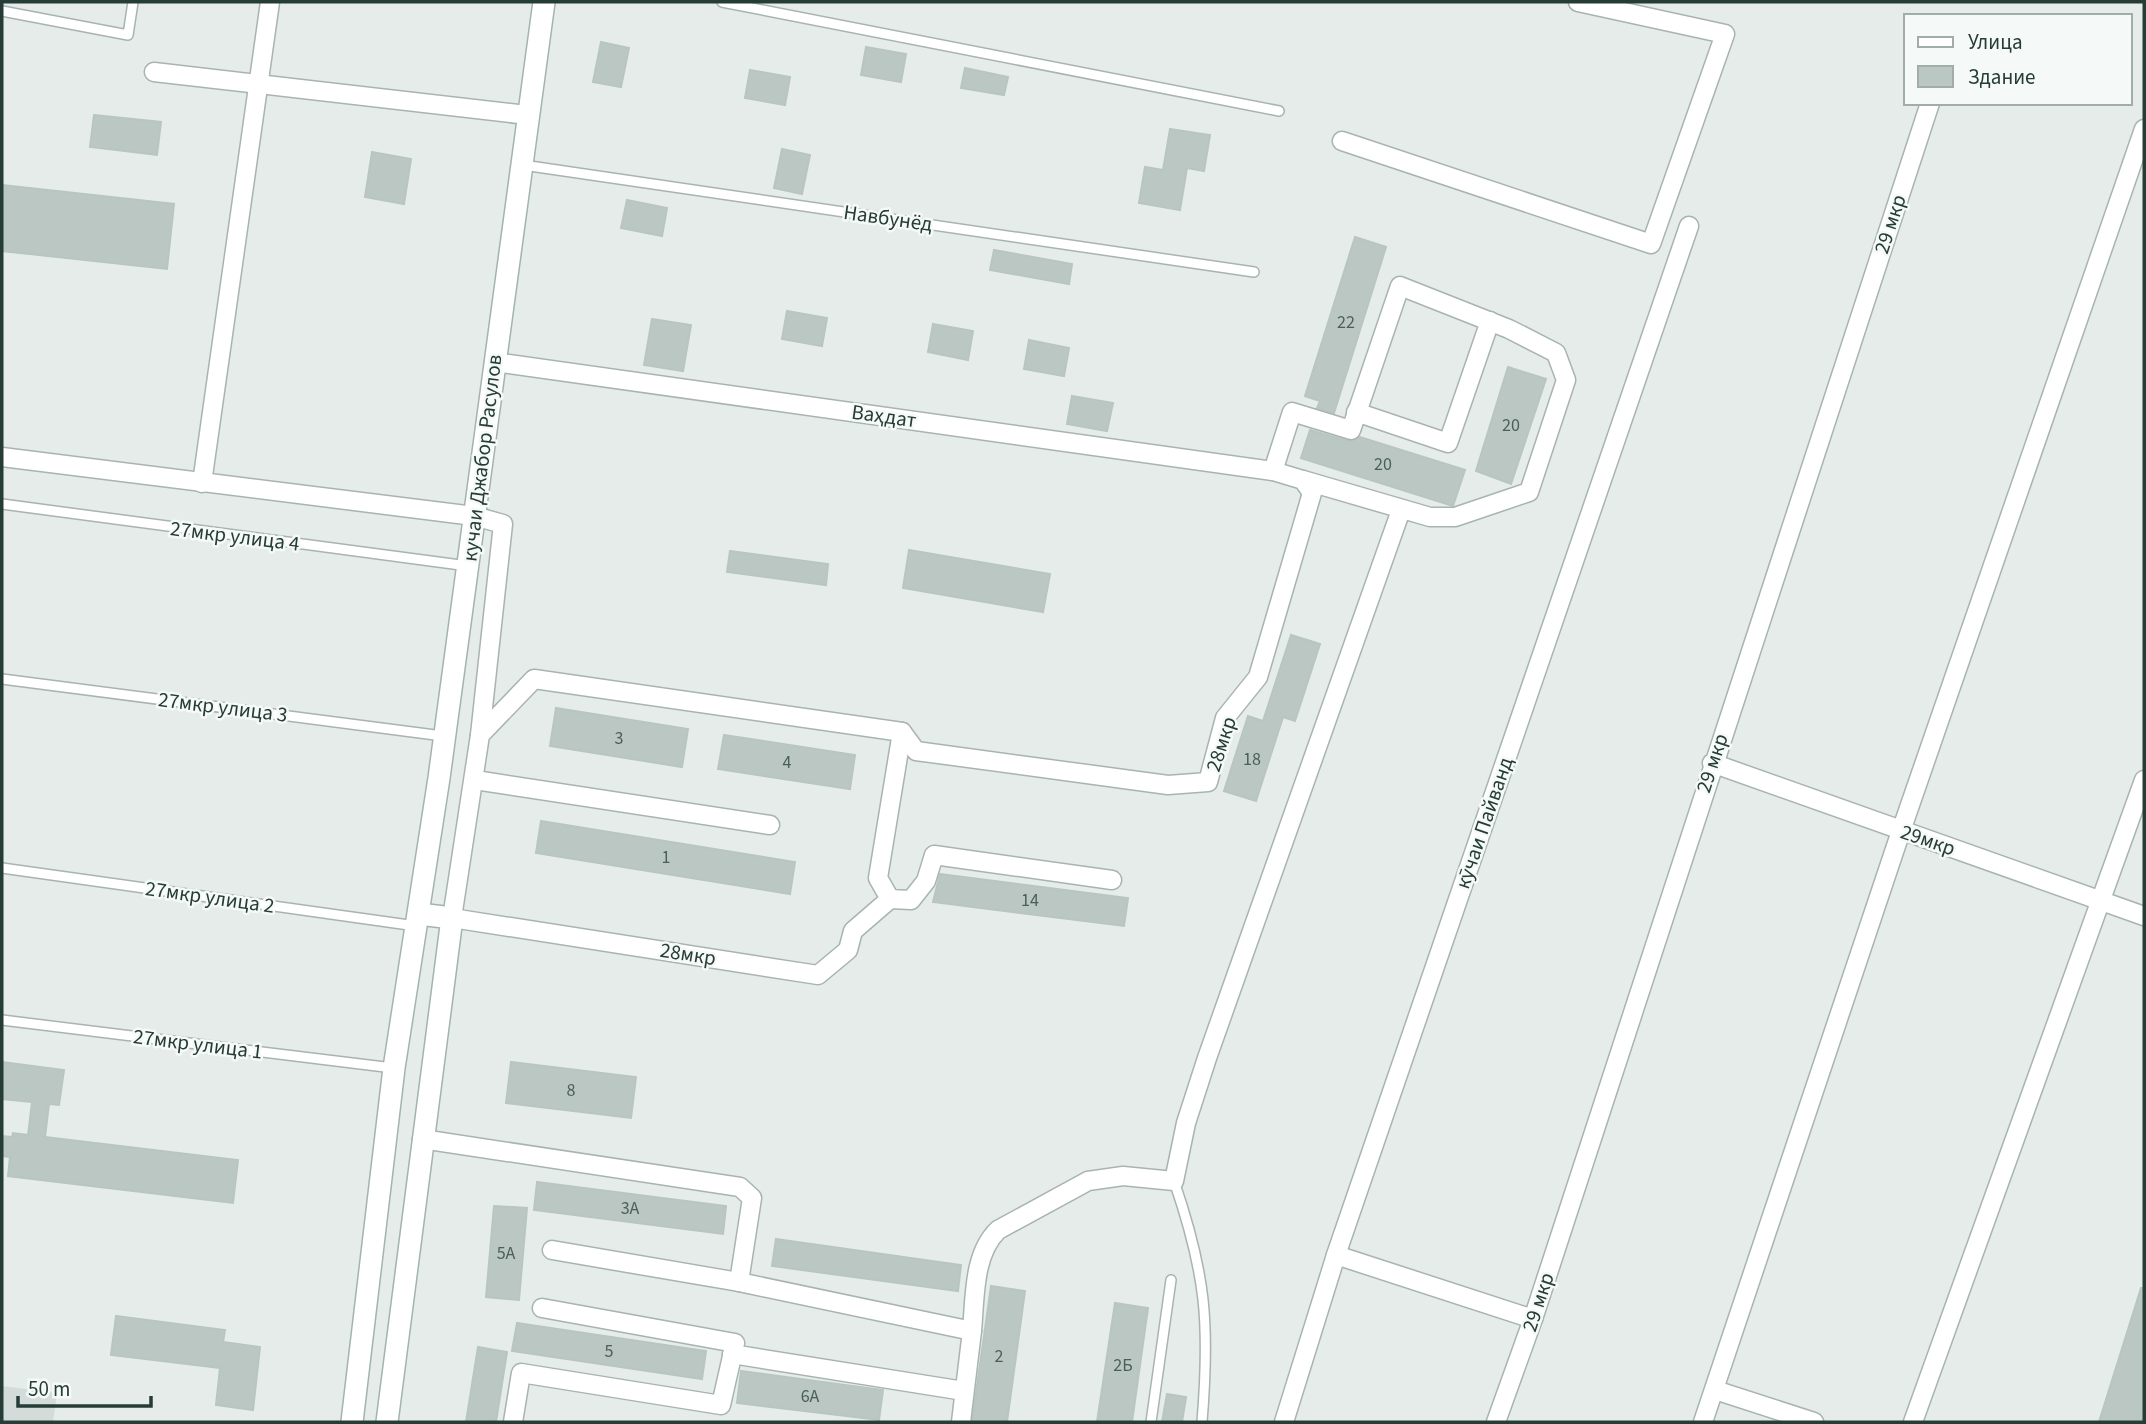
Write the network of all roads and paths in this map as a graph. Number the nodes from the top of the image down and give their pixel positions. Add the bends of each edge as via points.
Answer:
1 (133, 2) edge
2 (270, 2) edge
3 (544, 2) edge
4 (722, 2) edge
5 (1578, 2) edge
6 (2, 11) edge
7 (153, 72) dead end
8 (258, 86) junction
9 (1929, 105) edge
10 (1279, 111) dead end
11 (527, 115) junction
12 (2144, 129) edge
13 (1342, 141) dead end
14 (522, 165) junction
15 (1689, 226) dead end
16 (1254, 272) dead end
17 (1490, 321) junction
18 (494, 362) junction
19 (1356, 412) junction
20 (2, 457) edge
21 (1273, 471) junction
22 (1303, 480) junction
23 (202, 483) junction
24 (2, 503) edge
25 (1401, 510) junction
26 (474, 516) junction
27 (468, 566) junction
28 (2, 679) edge
29 (902, 732) junction
30 (480, 735) junction
31 (443, 736) junction
32 (1712, 763) junction
33 (475, 780) junction
34 (2144, 780) edge
35 (771, 825) dead end
36 (1901, 831) junction
37 (2, 868) edge
38 (1112, 880) dead end
39 (890, 899) junction
40 (2102, 901) junction
41 (2144, 916) edge
42 (452, 918) junction
43 (419, 920) junction
44 (2, 1020) edge
45 (394, 1068) junction
46 (422, 1139) junction
47 (1174, 1181) junction
48 (552, 1250) dead end
49 (1336, 1255) junction
50 (1171, 1280) dead end
51 (739, 1282) junction
52 (542, 1308) dead end
53 (1533, 1319) junction
54 (972, 1331) junction
55 (732, 1354) junction
56 (1714, 1390) junction
57 (964, 1391) junction
58 (720, 1414) edge
59 (352, 1422) edge
60 (387, 1422) edge
61 (513, 1422) edge
62 (961, 1422) edge
63 (1151, 1422) edge
64 (1202, 1422) edge
65 (1284, 1422) edge
66 (1496, 1422) edge
67 (1703, 1422) edge
68 (1814, 1422) edge
69 (1913, 1422) edge

1 - 6 lane via 128,35
2 - 8 street
3 - 11 street, кучаи Джабор Расулов
4 - 10 lane
5 - 13 street via 1725,34 1651,244
7 - 8 street
8 - 11 street
8 - 23 street
9 - 32 street, 29 мкр
11 - 14 street, кучаи Джабор Расулов
12 - 36 street
14 - 16 lane, Навбунёд
14 - 18 street, кучаи Джабор Расулов
15 - 49 street, кӯчаи Пайванд
17 - 19 street via 1448,443
17 - 19 street via 1401,286
17 - 25 street via 1556,353 1566,380 1529,492 1455,517
18 - 21 street, Ваҳдат
18 - 26 street, кучаи Джабор Расулов
19 - 21 street via 1351,430 1292,412
20 - 23 street
21 - 22 street
22 - 25 street
22 - 29 street, 28мкр via 1312,493 1258,677 1225,718 1208,782 1168,785 916,751
23 - 26 street
24 - 27 lane, 27мкр улица 4
25 - 47 street via 1207,1058
26 - 27 street, кучаи Джабор Расулов
26 - 30 street via 503,524
27 - 31 street, кучаи Джабор Расулов
28 - 31 lane, 27мкр улица 3
29 - 30 street via 534,679
29 - 39 street via 878,878
30 - 33 street
31 - 43 street, кучаи Джабор Расулов
32 - 36 street, 29мкр
32 - 53 street, 29 мкр
33 - 35 street
33 - 42 street
34 - 40 street
36 - 40 street, 29мкр
36 - 56 street
37 - 43 lane, 27мкр улица 2
38 - 39 street, 28мкр via 934,855 926,881 911,900
39 - 42 street, 28мкр via 853,931 848,950 818,975
40 - 41 street, 29мкр
40 - 69 street
42 - 43 street
42 - 46 street
43 - 45 street, кучаи Джабор Расулов
44 - 45 lane, 27мкр улица 1
45 - 59 street, кучаи Джабор Расулов
46 - 51 street via 740,1186 752,1198
46 - 60 street
47 - 54 street via 1123,1176 1088,1181 998,1230 987,1240 981,1259
47 - 64 lane via 1198,1258 1206,1304
48 - 51 street
49 - 53 street
49 - 65 street, кӯчаи Пайванд
50 - 63 lane
51 - 54 street
52 - 55 street via 735,1343
53 - 66 street, 29 мкр
54 - 57 street
55 - 57 street
55 - 58 street
56 - 67 street
56 - 68 street
57 - 62 street
58 - 61 street via 521,1373

